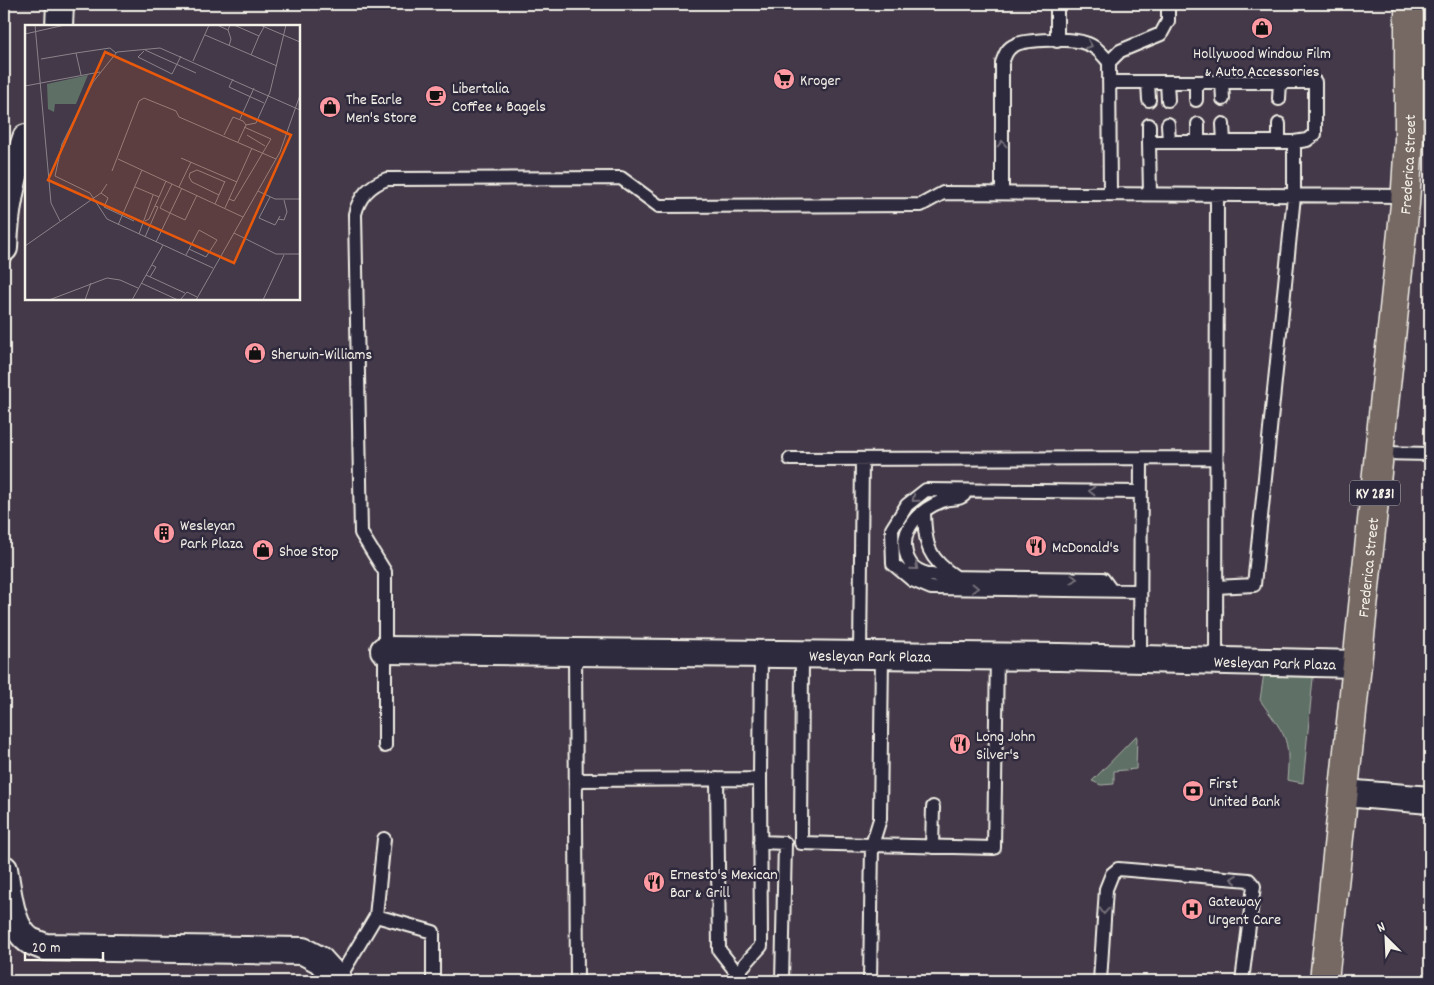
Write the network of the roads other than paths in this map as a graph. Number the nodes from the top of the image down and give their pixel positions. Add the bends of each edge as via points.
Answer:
1 (60, 4) edge
2 (1057, 4) edge
3 (1168, 4) edge
4 (1409, 4) edge
5 (59, 25) edge
6 (1057, 41) junction
7 (1109, 62) junction
8 (1109, 82) junction
9 (1148, 82) junction
10 (1167, 82) junction
11 (1196, 82) junction
12 (1222, 82) junction
13 (1280, 82) junction
14 (1279, 98) dead end
15 (1223, 99) dead end
16 (1149, 100) dead end
17 (1168, 100) dead end
18 (1196, 100) dead end
19 (1168, 124) dead end
20 (1198, 124) dead end
21 (1223, 124) dead end
22 (1279, 124) dead end
23 (1149, 125) dead end
24 (25, 138) edge
25 (25, 140) edge
26 (1149, 142) junction
27 (1168, 142) junction
28 (1198, 142) junction
29 (1224, 142) junction
30 (1279, 142) junction
31 (1294, 142) junction
32 (4, 151) edge
33 (1002, 193) junction
34 (1110, 194) junction
35 (1150, 194) junction
36 (1217, 195) junction
37 (1294, 196) junction
38 (1406, 196) junction
39 (4, 248) edge
40 (1380, 453) junction
41 (1430, 454) edge
42 (1216, 458) junction
43 (790, 459) dead end
44 (862, 459) junction
45 (1141, 459) junction
46 (970, 491) junction
47 (1141, 492) junction
48 (924, 513) junction
49 (956, 577) junction
50 (1216, 587) junction
51 (1111, 590) junction
52 (1140, 591) junction
53 (384, 650) junction
54 (576, 652) junction
55 (761, 654) junction
56 (802, 654) junction
57 (871, 655) junction
58 (997, 656) junction
59 (1140, 659) junction
60 (1216, 661) junction
61 (1356, 664) junction
62 (385, 746) dead end
63 (718, 779) junction
64 (760, 779) junction
65 (576, 780) junction
66 (1344, 793) junction
67 (1430, 800) edge
68 (932, 807) dead end
69 (384, 839) dead end
70 (760, 842) junction
71 (785, 843) junction
72 (801, 843) junction
73 (872, 845) junction
74 (932, 847) junction
75 (4, 868) edge
76 (376, 916) junction
77 (737, 977) edge
78 (338, 981) edge
79 (433, 981) edge
80 (577, 981) edge
81 (782, 981) edge
82 (870, 981) edge
83 (1100, 981) edge
84 (1242, 981) edge
85 (1324, 981) edge

1 - 5 street
2 - 6 lane
3 - 7 lane via 1168,21 1161,34 1120,51
4 - 38 main road, Frederica Street / KY 2831
6 -> 7 lane via 1084,42 1096,48
33 -> 6 lane via 1002,63 1006,52 1014,45 1025,41
7 - 8 lane
8 - 9 lane
8 - 34 lane
9 - 10 lane
9 - 16 lane
10 - 11 lane
10 - 17 lane
11 - 12 lane
11 - 18 lane
12 - 13 lane
12 - 15 lane
13 - 14 lane
13 - 31 lane via 1315,82 1315,134 1307,140
19 - 27 lane
20 - 28 lane
21 - 29 lane
22 - 30 lane
23 - 26 lane
24 - 32 street
25 - 39 street via 16,165
26 - 27 lane
26 - 35 lane
27 - 28 lane
28 - 29 lane
29 - 30 lane
30 - 31 lane
31 - 37 lane
33 - 34 lane
33 - 53 lane via 943,193 921,205 659,206 621,178 387,179 376,183 358,202 355,214 360,532 385,572
34 - 35 lane
35 - 36 lane
36 - 37 lane
36 - 42 lane
37 - 38 lane
37 - 50 lane via 1254,585
38 - 40 main road, Frederica Street / KY 2831
40 - 41 lane
40 - 61 main road, Frederica Street / KY 2831
42 - 45 lane
42 - 50 lane
43 - 44 lane
44 - 45 lane
44 - 57 lane
45 - 47 lane
47 -> 46 lane
46 - 48 lane via 960,498 944,500
46 -> 51 lane via 926,490 907,505 892,529 893,564 912,580 930,588
47 - 52 lane
48 - 49 lane via 928,546 934,560
48 -> 49 lane via 913,520 906,532 904,548 907,559 914,569 925,574
49 -> 51 lane via 1103,579
50 - 60 lane
51 - 52 lane
52 - 59 lane
53 - 54 street, Wesleyan Park Plaza
53 - 62 lane
54 - 55 street, Wesleyan Park Plaza
54 - 65 lane
55 - 56 street, Wesleyan Park Plaza
55 - 64 lane
56 - 57 street, Wesleyan Park Plaza
56 - 72 lane
57 - 58 street, Wesleyan Park Plaza
57 - 73 lane via 880,820
58 - 59 street, Wesleyan Park Plaza
58 - 74 lane via 994,848
59 - 60 street, Wesleyan Park Plaza
60 - 61 street, Wesleyan Park Plaza
61 - 66 main road, Frederica Street / KY 2831
63 - 64 lane
63 - 65 lane
63 - 77 lane via 719,950
64 - 70 lane
65 - 80 lane
66 - 67 street
66 - 85 main road, Frederica Street / KY 2831
68 - 74 lane
69 - 76 lane
70 - 71 lane
70 - 77 lane via 761,946
71 - 72 lane
71 - 81 lane
72 - 73 lane
73 - 74 lane
73 - 82 lane
75 - 78 street via 19,928 29,940 45,947 303,951 320,960
76 - 78 lane
76 - 79 lane via 433,932
84 -> 83 lane via 1254,886 1249,880 1118,869 1112,874 1106,889

